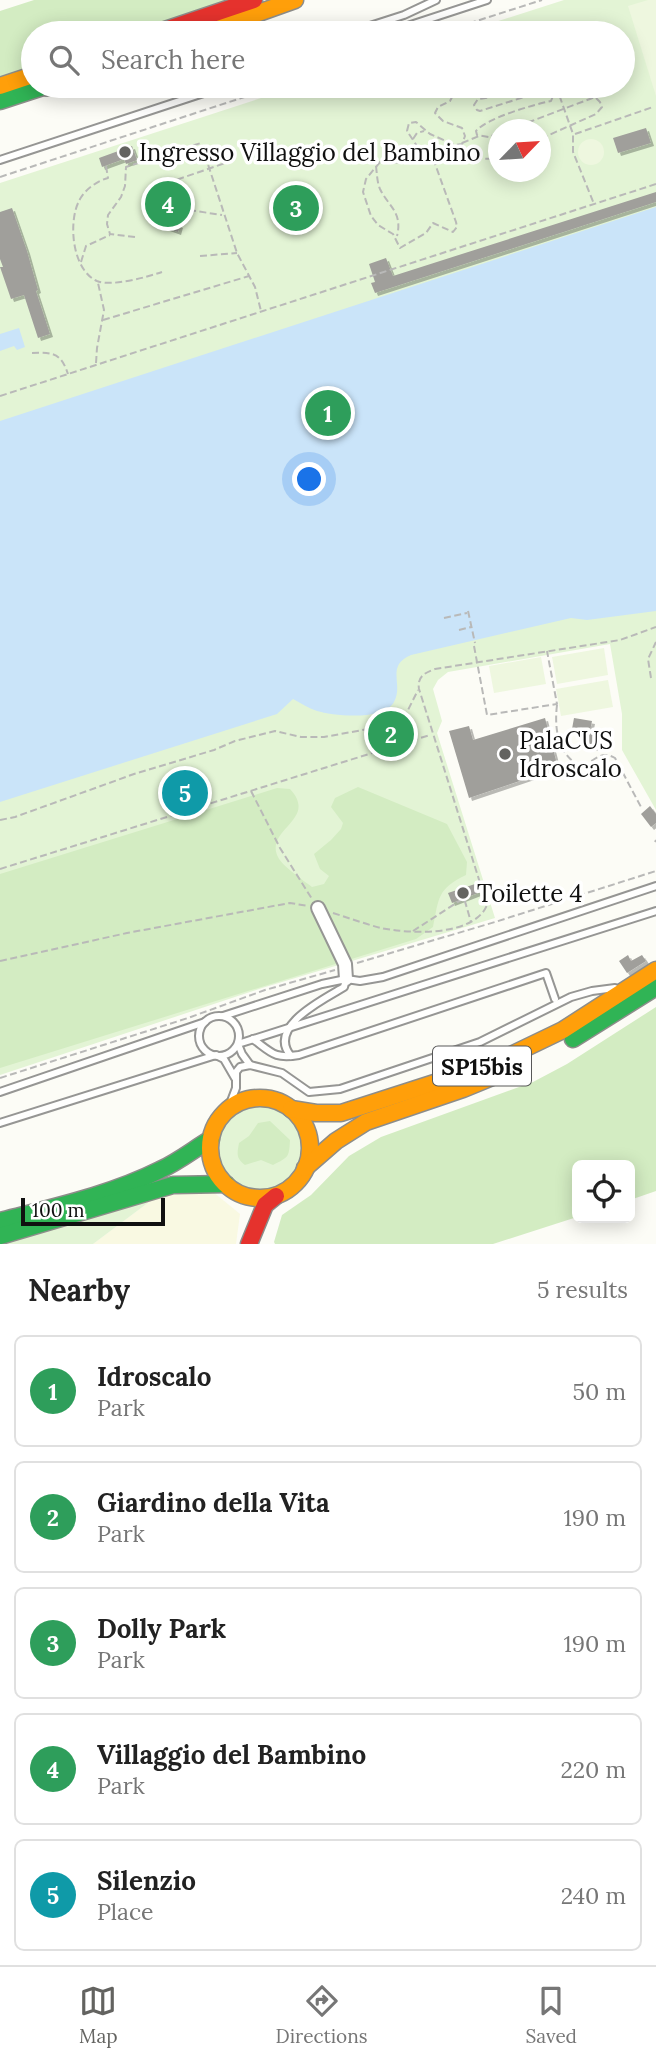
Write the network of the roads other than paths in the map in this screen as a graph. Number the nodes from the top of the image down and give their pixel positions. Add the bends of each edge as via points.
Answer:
1 (254, 0) edge
2 (295, 0) edge
3 (436, 0) edge
4 (487, 0) edge
5 (429, 4) junction
6 (192, 21) edge
7 (236, 21) edge
8 (385, 21) edge
9 (419, 21) edge
10 (421, 21) edge
11 (21, 83) edge
12 (21, 92) edge
13 (21, 93) edge
14 (1, 96) edge
15 (189, 98) edge
16 (0, 160) edge
17 (656, 886) edge
18 (318, 908) road end
19 (656, 911) edge
20 (656, 970) edge
21 (346, 973) junction
22 (631, 986) junction
23 (656, 987) edge
24 (555, 999) dead end
25 (223, 1016) junction
26 (205, 1022) junction
27 (287, 1029) junction
28 (253, 1039) junction
29 (238, 1044) junction
30 (216, 1055) junction
31 (290, 1056) junction
32 (250, 1065) junction
33 (236, 1079) junction
34 (0, 1092) edge
35 (291, 1109) junction
36 (228, 1110) junction
37 (0, 1123) edge
38 (211, 1139) junction
39 (306, 1168) junction
40 (231, 1188) junction
41 (284, 1191) junction
42 (0, 1222) edge
43 (0, 1236) edge
44 (251, 1242) edge

1 - 6 main road
2 - 7 main road
3 - 5 lane
4 - 10 lane
5 - 8 lane
5 - 9 lane
11 - 14 main road
12 - 14 main road
13 - 14 lane
15 - 16 lane
17 - 21 lane via 383,977 360,981
18 - 21 street
19 - 27 lane
20 - 22 main road, SP15bis
21 - 25 lane
21 - 27 lane via 344,987 298,1016
22 - 32 lane via 571,997 480,1042 340,1089 309,1092 282,1073
22 - 35 main road, SP15bis via 563,1030 459,1075 341,1113
23 - 39 main road, SP15bis via 525,1063 354,1129
24 - 31 lane via 546,973
25 - 26 lane
25 - 29 lane via 237,1026
26 - 30 lane via 201,1044
26 - 34 lane
27 - 28 lane
27 - 31 lane via 285,1045
28 - 29 lane
28 - 31 lane via 276,1055
29 - 30 lane via 230,1052
29 - 32 lane
30 - 33 lane
30 - 37 lane
32 - 33 lane via 240,1067
33 - 36 lane
35 - 36 main road, SP15bis via 260,1098
35 - 39 main road via 308,1136
36 - 38 main road
38 - 40 main road via 212,1161
38 - 42 main road via 130,1183
39 - 41 main road, SP15bis
40 - 41 main road via 263,1198
40 - 43 main road via 204,1183 173,1185
40 - 44 main road via 248,1211
41 - 44 main road via 265,1205

